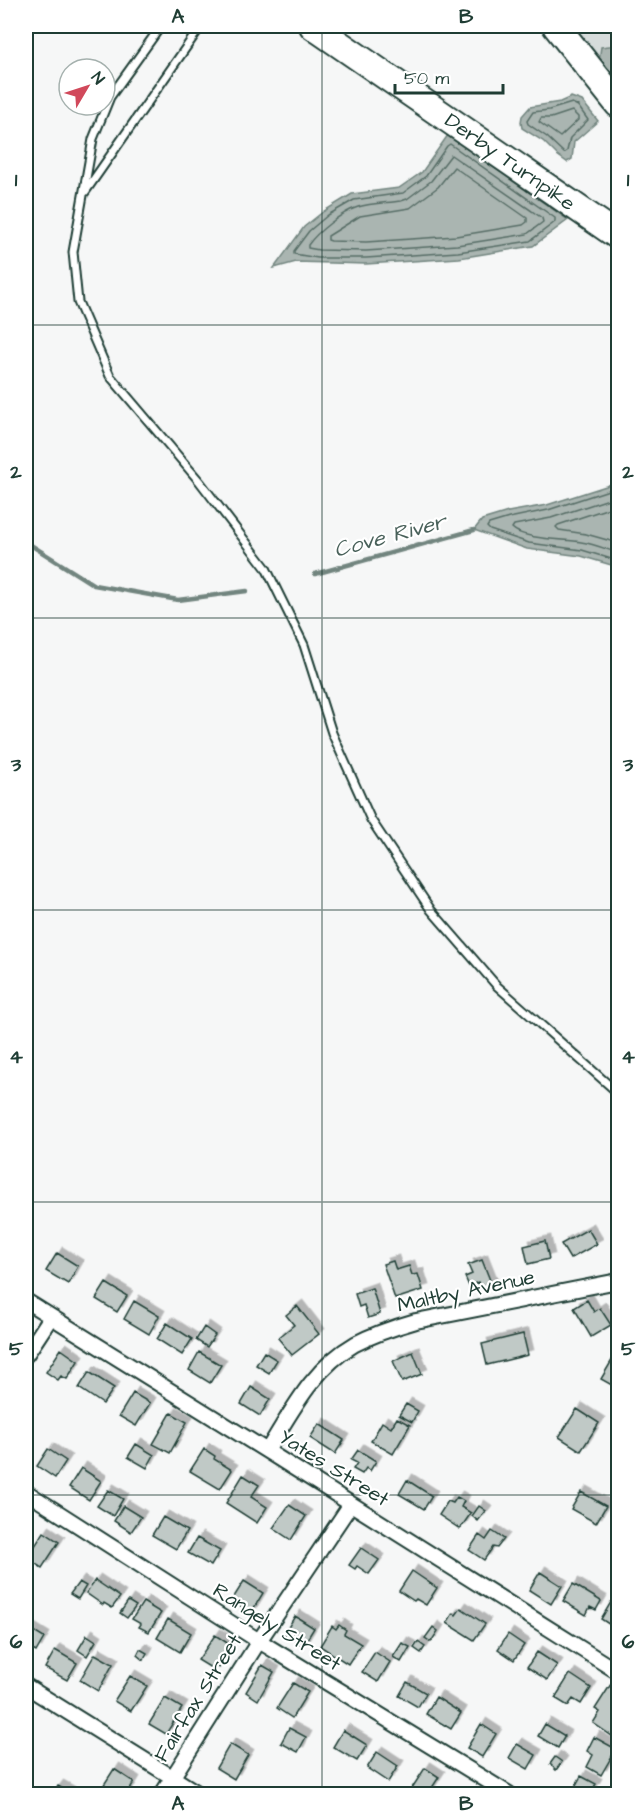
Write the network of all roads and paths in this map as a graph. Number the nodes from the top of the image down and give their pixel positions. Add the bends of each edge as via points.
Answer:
1 (160, 26) edge
2 (201, 26) edge
3 (313, 26) edge
4 (556, 26) edge
5 (618, 104) edge
6 (84, 194) junction
7 (618, 236) edge
8 (618, 1093) edge
9 (618, 1281) edge
10 (26, 1300) edge
11 (51, 1317) junction
12 (26, 1355) edge
13 (267, 1451) junction
14 (26, 1492) edge
15 (351, 1504) junction
16 (259, 1641) junction
17 (618, 1672) edge
18 (26, 1686) edge
19 (172, 1778) junction
20 (162, 1794) edge
21 (199, 1794) edge
22 (508, 1794) edge

1 - 6 lane via 110,97 93,139
2 - 6 lane
3 - 7 highway, Derby Turnpike
4 - 5 highway
6 - 8 lane via 73,252 78,302 110,376 200,482 266,568 304,645 332,733 370,820 431,910 497,986
9 - 13 street, Maltby Avenue via 416,1321 357,1343 312,1381
10 - 11 street, Yates Street
11 - 12 street
11 - 13 street, Yates Street
13 - 15 street, Yates Street
14 - 16 street, Rangely Street
15 - 16 street, Fairfax Street
15 - 17 street, Yates Street
16 - 19 street, Fairfax Street
16 - 22 street, Rangely Street
18 - 19 street
19 - 20 street, Fairfax Street
19 - 21 street

